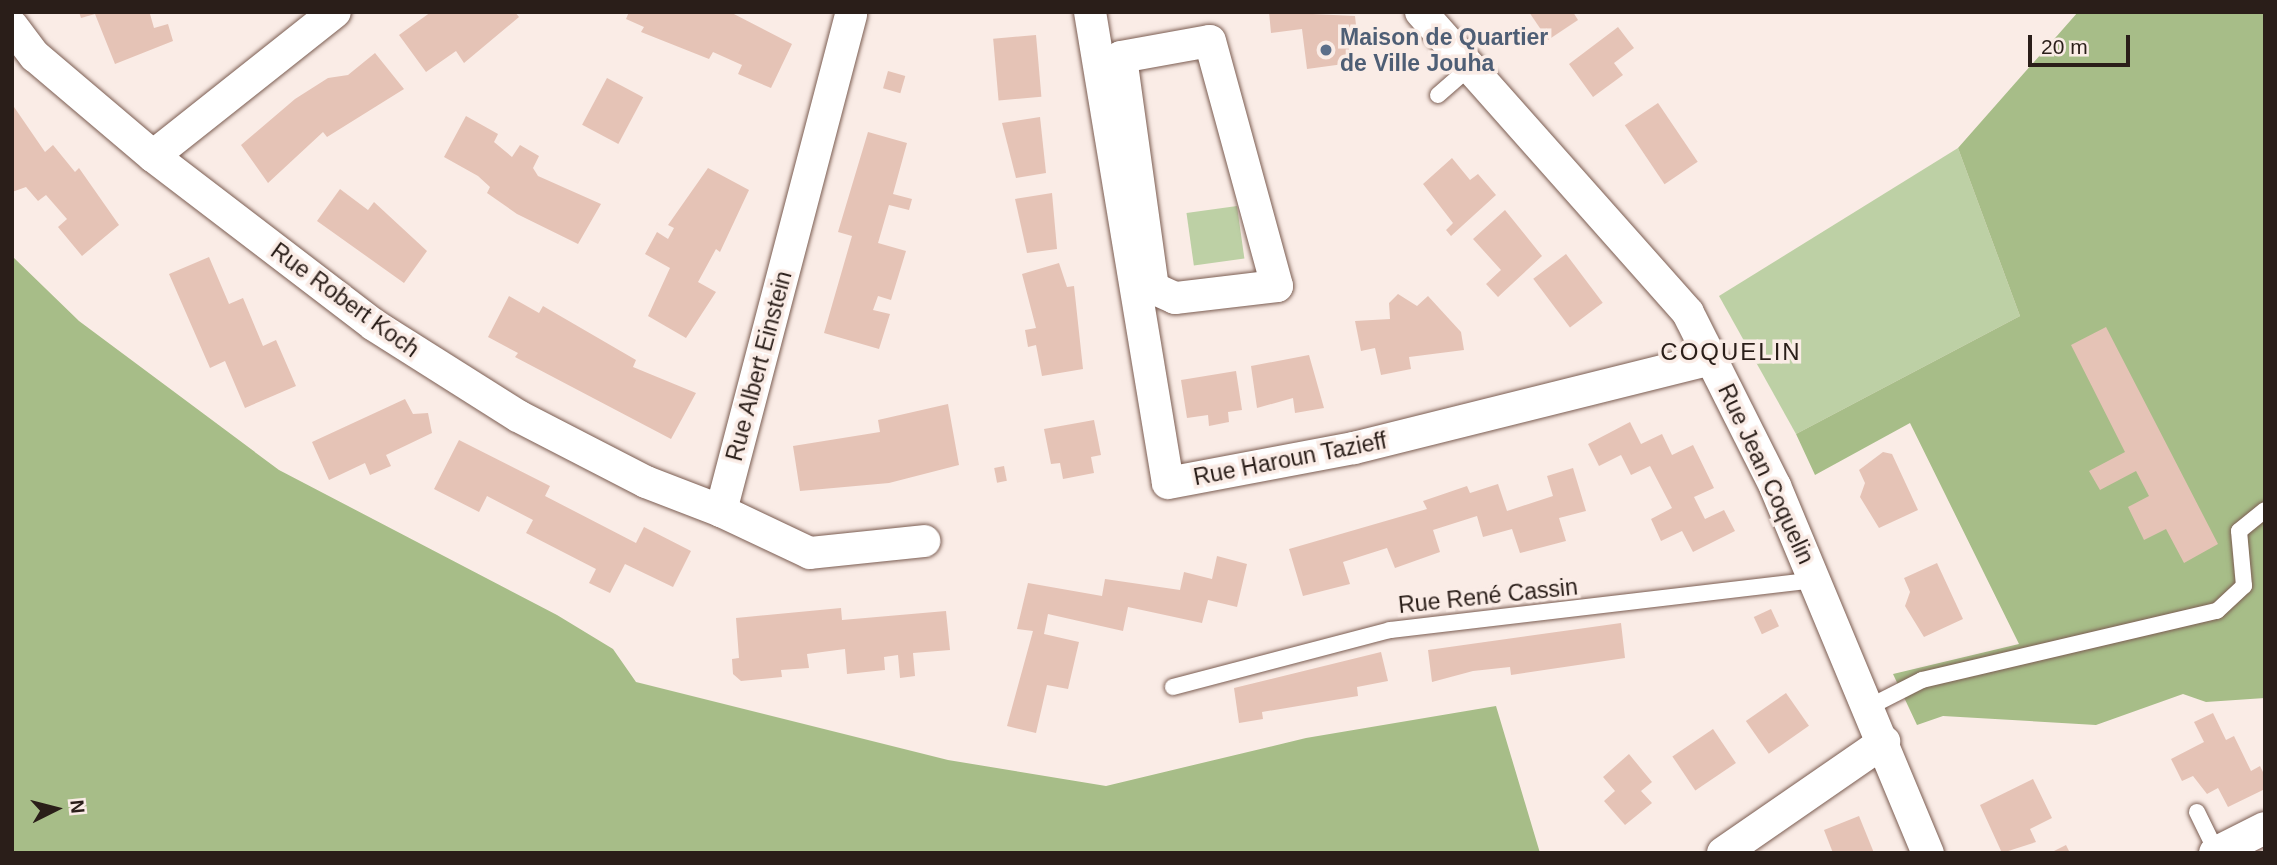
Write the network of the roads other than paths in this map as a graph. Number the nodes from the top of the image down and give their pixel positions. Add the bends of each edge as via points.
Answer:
1 (335, 12) edge
2 (1090, 12) edge
3 (1421, 12) edge
4 (857, 13) edge
5 (12, 26) edge
6 (1210, 41) joint
7 (1470, 67) junction
8 (1438, 95) dead end
9 (153, 156) junction
10 (1712, 359) junction
11 (2265, 510) edge
12 (721, 511) junction
13 (924, 541) dead end
14 (1815, 580) junction
15 (1172, 687) dead end
16 (1869, 707) junction
17 (1884, 742) junction
18 (2197, 812) dead end
19 (2265, 828) edge
20 (2216, 852) edge
21 (1723, 853) edge
22 (1928, 853) edge

1 - 9 street
2 - 10 street, Rue Haroun Tazieff via 1168,483 1354,448
3 - 7 street, Rue Jean Coquelin
4 - 12 street, Rue Albert Einstein
5 - 9 street, Rue Robert Koch via 35,56
6 - 6 street via 1121,57 1153,288 1175,298 1277,286
7 - 8 lane
7 - 10 street, Rue Jean Coquelin via 1688,313
9 - 12 street, Rue Robert Koch via 374,326 646,482
10 - 14 street, Rue Jean Coquelin
11 - 16 lane via 2239,531 2244,586 2217,611 1922,680
12 - 13 street via 810,553
14 - 15 lane, Rue René Cassin via 1390,630
14 - 16 street, Rue Jean Coquelin
16 - 17 street, Rue Jean Coquelin
17 - 21 street
17 - 22 street, Rue Jean Coquelin
18 - 20 lane
19 - 20 street

